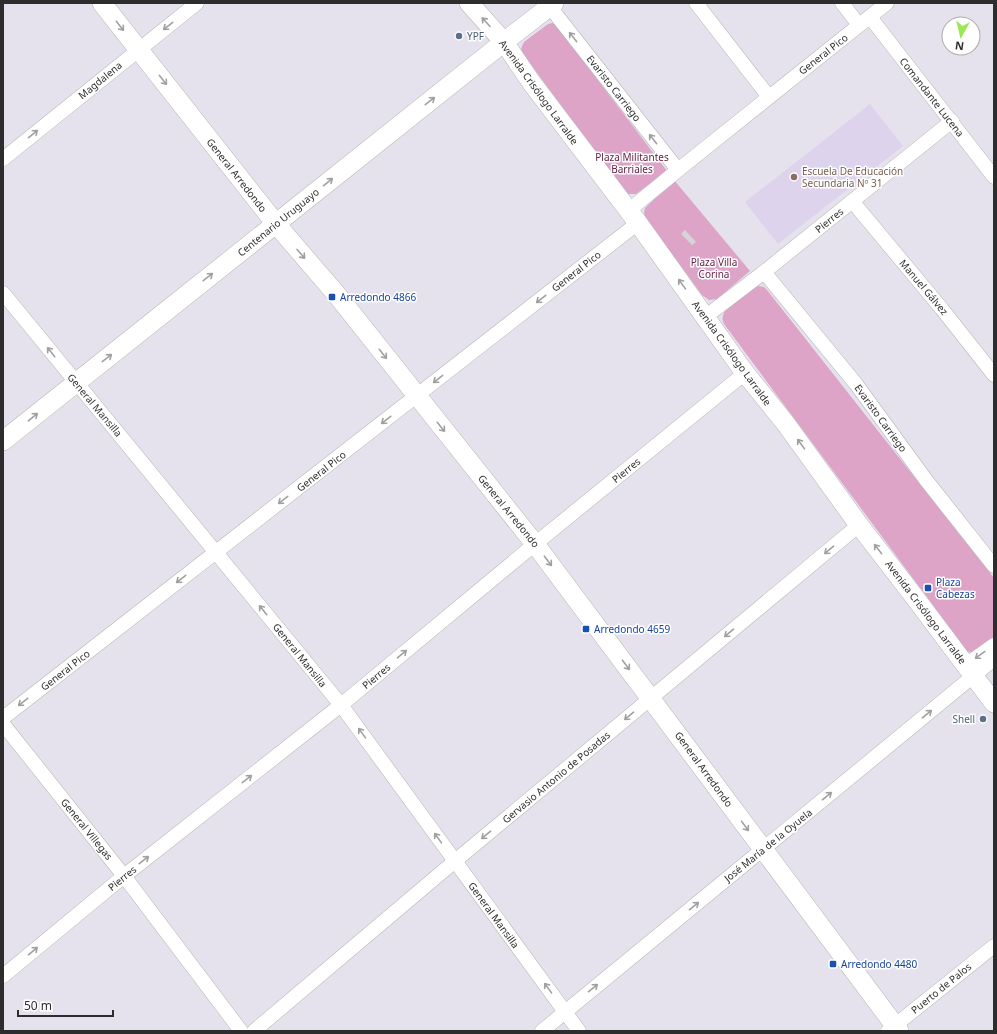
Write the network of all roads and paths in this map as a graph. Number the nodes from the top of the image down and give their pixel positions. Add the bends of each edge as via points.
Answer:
1 (102, 3) edge
2 (197, 3) edge
3 (469, 3) edge
4 (696, 3) edge
5 (842, 3) edge
6 (887, 3) edge
7 (552, 5) edge
8 (865, 21) junction
9 (504, 42) junction
10 (138, 49) junction
11 (769, 97) junction
12 (952, 121) junction
13 (3, 159) edge
14 (678, 170) junction
15 (994, 177) edge
16 (852, 202) junction
17 (633, 217) junction
18 (276, 224) junction
19 (764, 272) junction
20 (3, 293) edge
21 (705, 317) junction
22 (746, 373) junction
23 (994, 375) edge
24 (76, 383) junction
25 (417, 396) junction
26 (3, 441) edge
27 (859, 525) junction
28 (535, 544) junction
29 (216, 552) junction
30 (994, 566) edge
31 (994, 645) edge
32 (994, 659) edge
33 (970, 671) junction
34 (651, 698) junction
35 (994, 703) edge
36 (341, 705) junction
37 (3, 718) edge
38 (3, 724) edge
39 (762, 849) junction
40 (455, 861) junction
41 (124, 876) junction
42 (994, 946) edge
43 (3, 976) edge
44 (565, 1012) junction
45 (894, 1029) edge
46 (241, 1031) edge
47 (254, 1031) edge
48 (542, 1031) edge
49 (579, 1031) edge

1 -> 10 street, General Arredondo
2 -> 10 street, Magdalena
9 -> 3 street, Avenida Crisólogo Larralde
4 - 11 street
5 - 8 street, Comandante Lucena
6 - 8 street, General Pico
7 - 9 street, Centenario Uruguayo
14 -> 7 street, Evaristo Carriego
8 - 11 street, General Pico
8 - 12 street, Comandante Lucena
9 - 17 street, Avenida Crisólogo Larralde via 531,82
18 -> 9 street, Centenario Uruguayo
13 -> 10 street, Magdalena
10 -> 18 street, General Arredondo
11 - 14 street, General Pico
12 - 15 street, Comandante Lucena
12 - 16 street, Pierres
14 - 17 street, General Pico
16 - 19 street, Pierres
16 - 23 street, Manuel Gálvez
21 -> 17 street, Avenida Crisólogo Larralde
17 -> 25 street, General Pico
24 -> 18 street, Centenario Uruguayo
18 -> 25 street, General Arredondo via 337,295
19 - 21 street, Pierres
19 - 30 street, Evaristo Carriego via 856,384 926,480
24 -> 20 street, General Mansilla
21 - 22 street, Avenida Crisólogo Larralde
27 -> 22 street, Avenida Crisólogo Larralde
22 - 28 street, Pierres
26 -> 24 street, Centenario Uruguayo
24 - 29 street, General Mansilla
25 -> 28 street, General Arredondo
25 -> 29 street, General Pico
33 -> 27 street, Avenida Crisólogo Larralde
27 -> 34 street, Gervasio Antonio de Posadas
28 -> 34 street, General Arredondo
36 -> 28 street, Pierres
36 -> 29 street, General Mansilla
29 -> 37 street, General Pico
31 -> 33 street, José María de la Oyuela
32 - 33 street, José María de la Oyuela
33 - 35 street, Avenida Crisólogo Larralde
39 -> 33 street, José María de la Oyuela
34 -> 39 street, General Arredondo
34 -> 40 street, Gervasio Antonio de Posadas
40 -> 36 street, General Mansilla
41 -> 36 street, Pierres
38 - 41 street, General Villegas
44 -> 39 street, José María de la Oyuela
39 - 45 street, General Arredondo
44 -> 40 street, General Mansilla
40 - 47 street, Gervasio Antonio de Posadas
43 -> 41 street, Pierres
41 - 46 street, General Villegas
42 - 45 street, Puerto de Palos
44 - 48 street, José María de la Oyuela
44 - 49 street, General Mansilla

